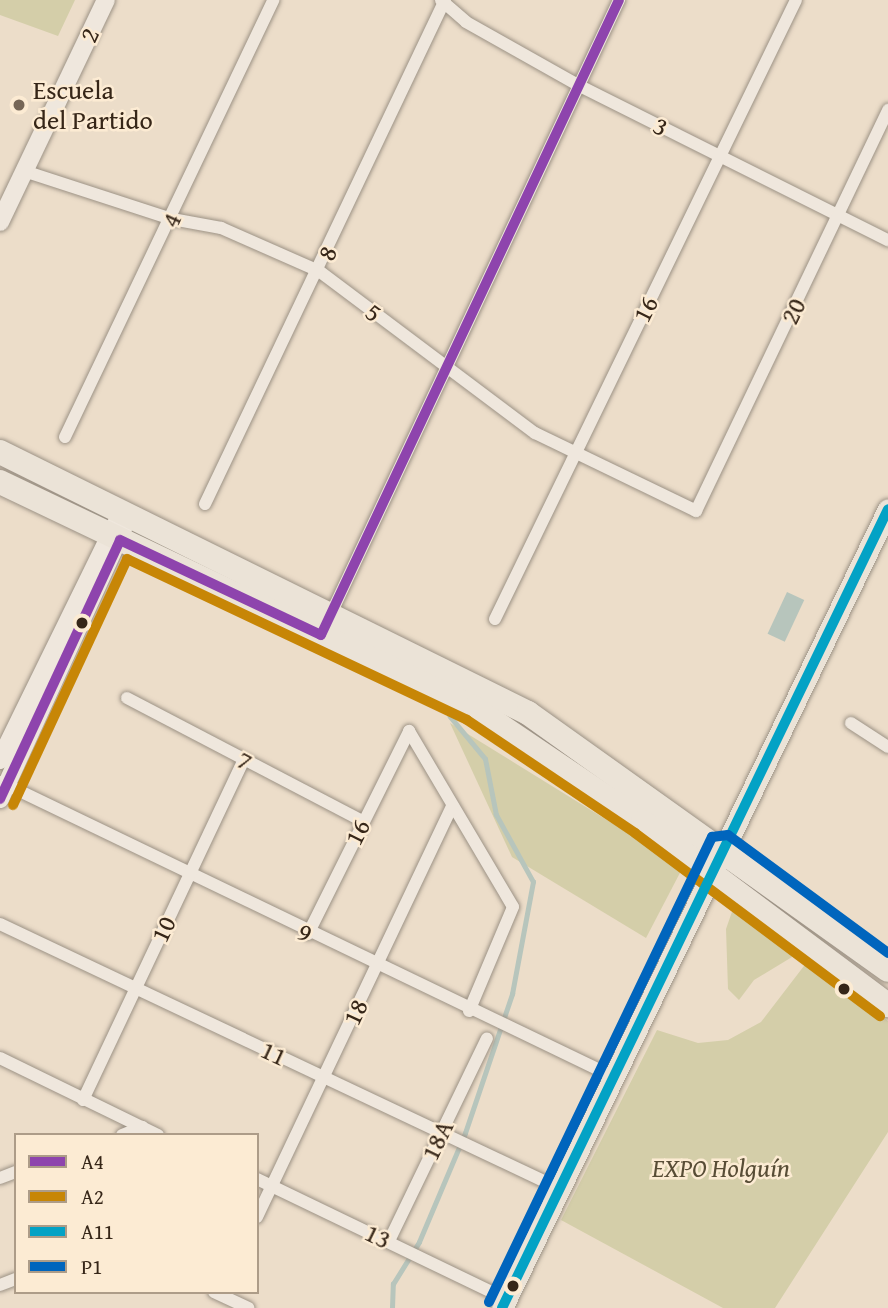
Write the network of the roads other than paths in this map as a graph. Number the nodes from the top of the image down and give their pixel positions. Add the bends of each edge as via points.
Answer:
1 (106, 0) edge
2 (273, 0) edge
3 (619, 0) edge
4 (796, 0) edge
5 (443, 1) edge
6 (578, 85) junction
7 (888, 110) edge
8 (720, 155) junction
9 (24, 171) junction
10 (840, 214) junction
11 (172, 219) junction
12 (0, 222) edge
13 (888, 240) edge
14 (319, 271) junction
15 (446, 365) junction
16 (65, 437) dead end
17 (0, 452) edge
18 (575, 453) junction
19 (0, 482) edge
20 (205, 504) dead end
21 (888, 509) edge
22 (696, 511) joint
23 (126, 514) junction
24 (113, 537) junction
25 (331, 613) junction
26 (495, 619) dead end
27 (321, 635) junction
28 (127, 698) dead end
29 (851, 723) dead end
30 (888, 747) edge
31 (244, 759) junction
32 (0, 760) edge
33 (2, 788) edge
34 (452, 807) junction
35 (362, 821) junction
36 (721, 847) junction
37 (709, 871) junction
38 (189, 874) junction
39 (0, 924) edge
40 (307, 934) junction
41 (376, 967) junction
42 (888, 970) edge
43 (135, 988) junction
44 (888, 1005) edge
45 (470, 1011) junction
46 (487, 1038) dead end
47 (0, 1058) edge
48 (612, 1076) junction
49 (324, 1077) junction
50 (83, 1100) junction
51 (142, 1127) junction
52 (441, 1132) junction
53 (127, 1133) edge
54 (154, 1133) edge
55 (259, 1180) edge
56 (548, 1183) dead end
57 (272, 1186) junction
58 (259, 1213) edge
59 (389, 1241) junction
60 (220, 1294) edge
61 (500, 1302) edge
62 (248, 1308) edge

1 - 9 main road, 2
2 - 11 street, 4
3 - 6 street
4 - 8 street, 16
5 - 6 street, 3
5 - 14 street, 8
6 - 8 street, 3
6 - 15 street
7 - 10 street, 20
8 - 10 street, 3
8 - 18 street, 16
9 - 11 street, 5
9 - 12 main road, 2
10 - 13 street, 3
10 - 22 street, 20
11 - 14 street, 5 via 222,228
11 - 16 street, 4
14 - 15 street, 5
14 - 20 street, 8
15 - 18 street, 5 via 535,433
15 - 25 street
17 - 23 highway
18 - 22 street, 5
18 - 26 street, 16
19 - 24 highway
21 - 36 main road
23 - 24 main road
23 - 25 highway
24 - 27 highway
24 - 32 main road
24 - 33 main road
25 - 27 street
25 - 36 highway via 527,713
27 - 37 highway via 474,708
28 - 31 street, 7
29 - 30 street
31 - 35 street, 7
31 - 38 street, 10
33 - 38 street, 9
34 - 35 street, 16 via 409,731
34 - 41 street, 18
34 - 45 street via 512,903 513,912
35 - 40 street, 16
36 - 37 main road
36 - 42 highway
37 - 44 highway
37 - 48 main road
38 - 40 street, 9
38 - 43 street, 10
39 - 43 street, 11
40 - 41 street, 9
41 - 45 street, 9
41 - 49 street, 18
43 - 49 street, 11
43 - 50 street, 10
45 - 48 street, 9
46 - 52 street, 18A
47 - 50 street
48 - 61 main road
49 - 52 street, 11
49 - 57 street, 18
50 - 51 street
51 - 53 street
51 - 54 street
52 - 56 street, 11
52 - 59 street, 18A
55 - 57 street, 13
57 - 58 street, 18
57 - 59 street, 13
59 - 61 street, 13
60 - 62 street

